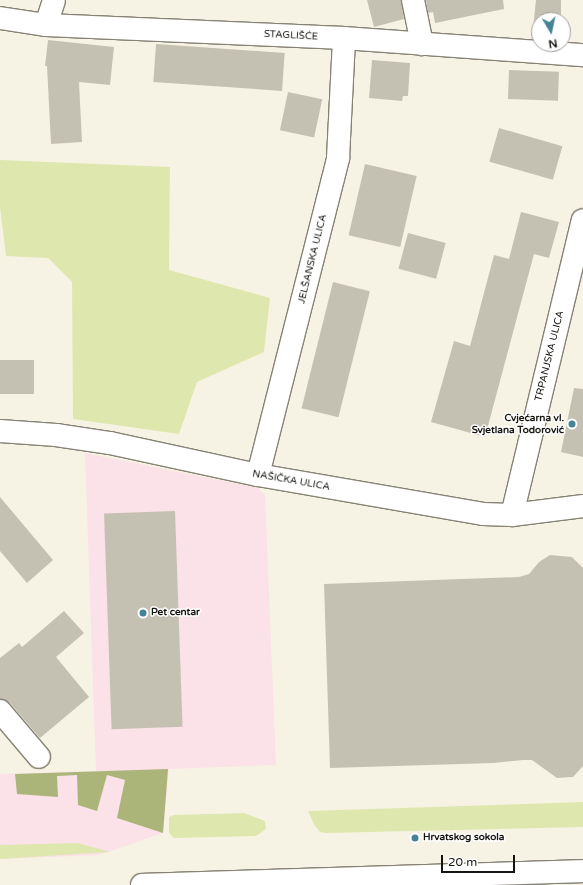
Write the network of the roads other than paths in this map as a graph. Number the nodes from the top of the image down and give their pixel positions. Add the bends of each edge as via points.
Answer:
1 (54, 0) edge
2 (413, 0) edge
3 (0, 18) edge
4 (46, 25) junction
5 (344, 38) junction
6 (422, 44) junction
7 (583, 55) edge
8 (583, 220) edge
9 (0, 431) edge
10 (258, 475) junction
11 (583, 506) edge
12 (512, 515) junction
13 (0, 711) edge
14 (39, 757) dead end
15 (583, 871) edge
16 (142, 885) edge

1 - 4 street
2 - 6 street
3 - 4 street, STAGLIŠĆE
4 - 5 street, STAGLIŠĆE
5 - 6 street, STAGLIŠĆE
5 - 10 street, JELŠANSKA ULICA via 338,158
6 - 7 street, STAGLIŠĆE
8 - 12 street, TRPANJSKA ULICA
9 - 10 street, NAŠIČKA ULICA via 56,435 110,443
10 - 12 street, NAŠIČKA ULICA via 456,510
11 - 12 street, NAŠIČKA ULICA
13 - 14 street
15 - 16 street

